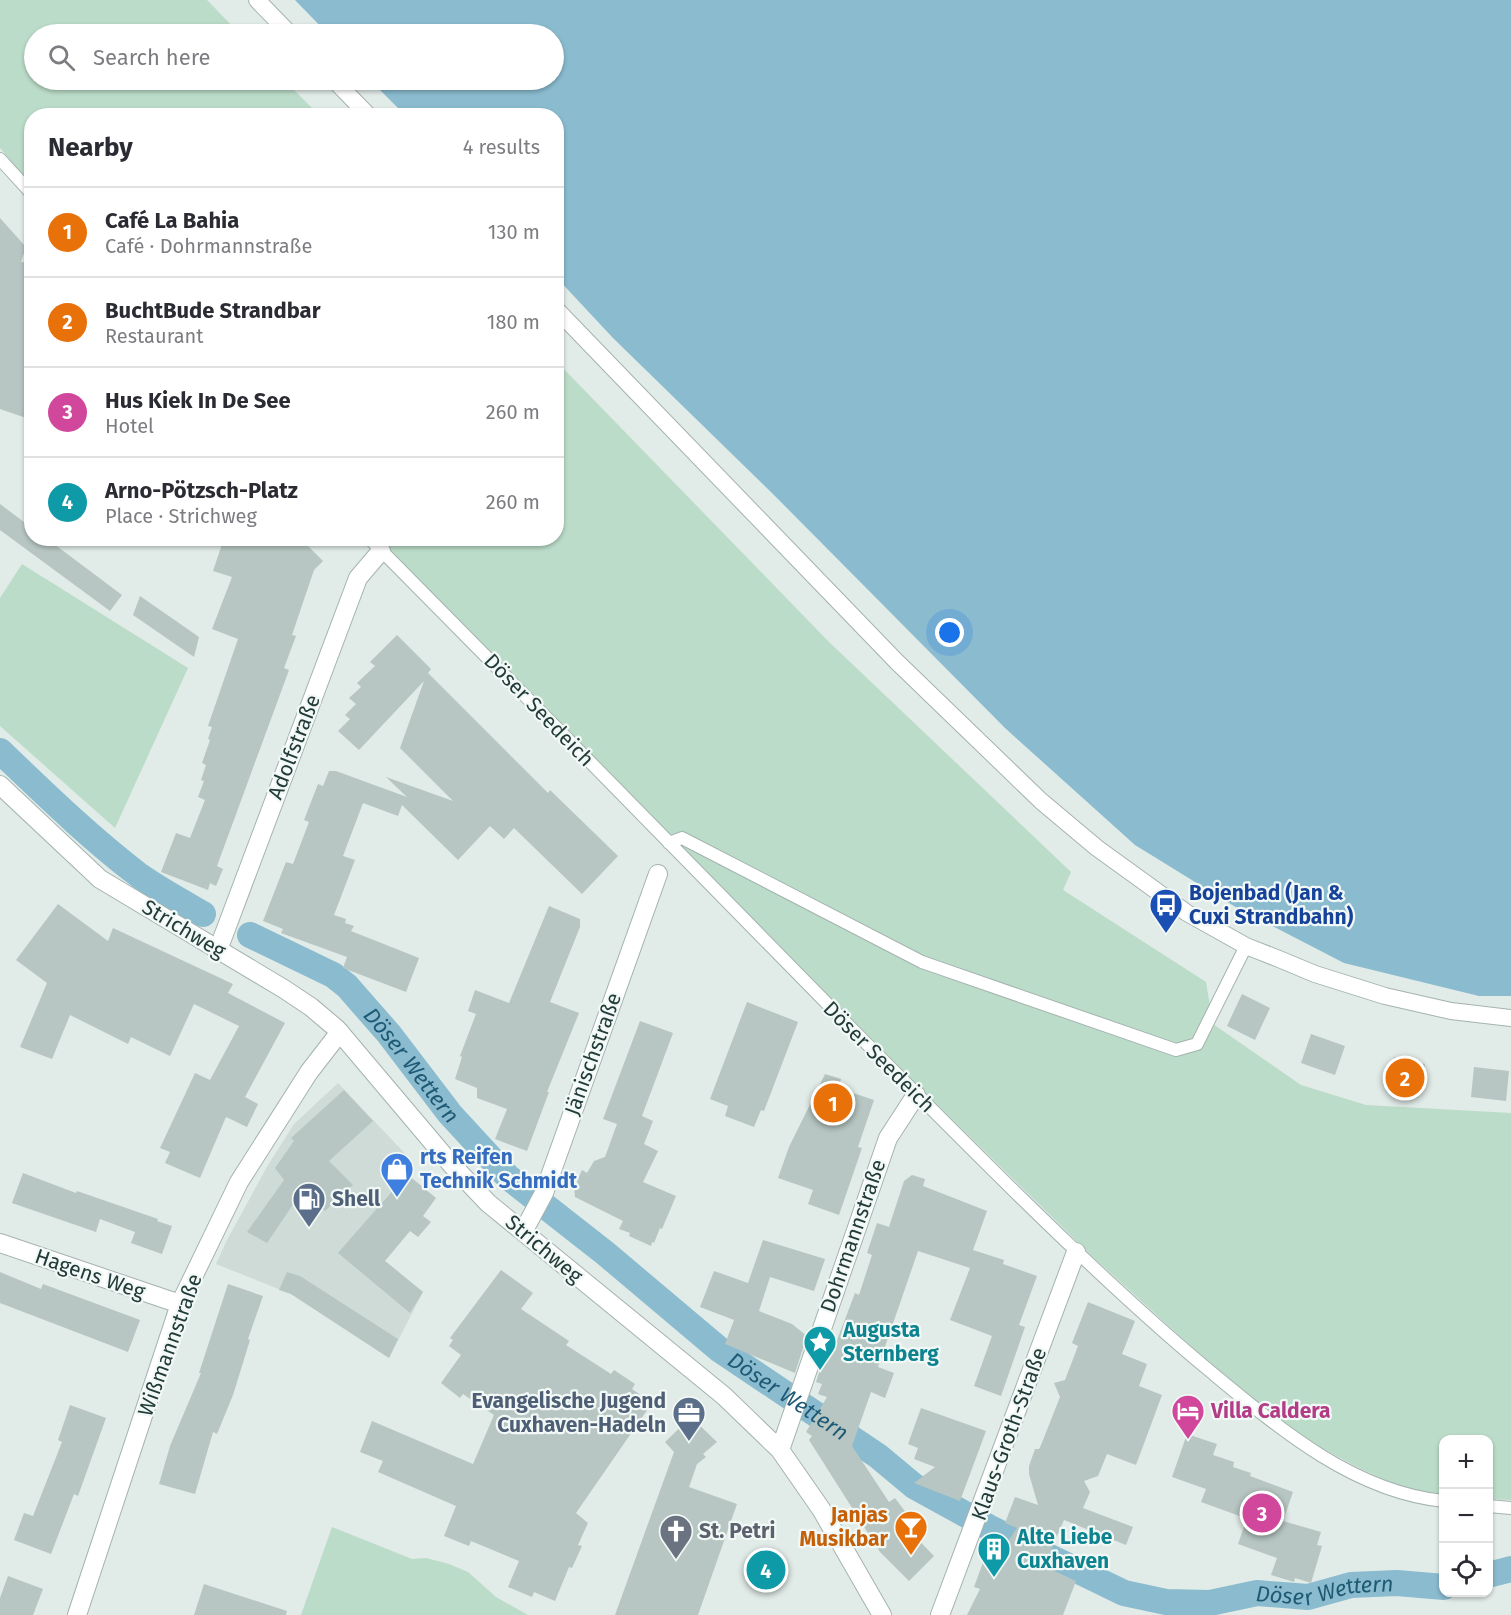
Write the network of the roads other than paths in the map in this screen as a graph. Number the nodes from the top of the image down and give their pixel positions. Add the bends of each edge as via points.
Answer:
1 (257, 0) edge
2 (280, 24) edge
3 (344, 90) edge
4 (361, 108) edge
5 (0, 159) edge
6 (24, 185) edge
7 (564, 317) edge
8 (374, 546) edge
9 (377, 546) edge
10 (0, 785) edge
11 (669, 843) junction
12 (658, 874) dead end
13 (1246, 946) junction
14 (218, 950) junction
15 (1511, 1018) edge
16 (340, 1032) junction
17 (916, 1095) junction
18 (523, 1232) junction
19 (0, 1243) edge
20 (1076, 1252) junction
21 (180, 1304) junction
22 (780, 1450) junction
23 (1439, 1500) edge
24 (1493, 1506) edge
25 (1511, 1508) edge
26 (77, 1615) edge
27 (882, 1615) edge
28 (940, 1615) edge

1 - 2 street
3 - 4 street
5 - 6 lane
7 - 13 street via 897,662 1041,801 1097,848 1187,913
8 - 14 street, Adolfstraße via 358,578
9 - 11 lane, Döser Seedeich
10 - 14 street, Strichweg via 100,879
11 - 13 lane via 682,838 922,962 1176,1050 1197,1044
11 - 17 lane, Döser Seedeich
12 - 18 street, Jänischstraße via 544,1193
13 - 15 street via 1385,996 1451,1011
14 - 16 street, Strichweg via 311,1006
16 - 18 street, Strichweg via 451,1164
16 - 21 street, Wißmannstraße via 309,1072 240,1182
17 - 20 lane, Döser Seedeich
17 - 22 street, Dohrmannstraße via 888,1138
18 - 22 street, Strichweg via 724,1396
19 - 21 street, Hagens Weg
20 - 23 lane, Döser Seedeich via 1177,1343 1263,1415 1307,1446 1353,1473 1394,1490
20 - 28 street, Klaus-Groth-Straße
21 - 26 street, Wißmannstraße
22 - 27 street, Strichweg via 821,1509
24 - 25 lane

